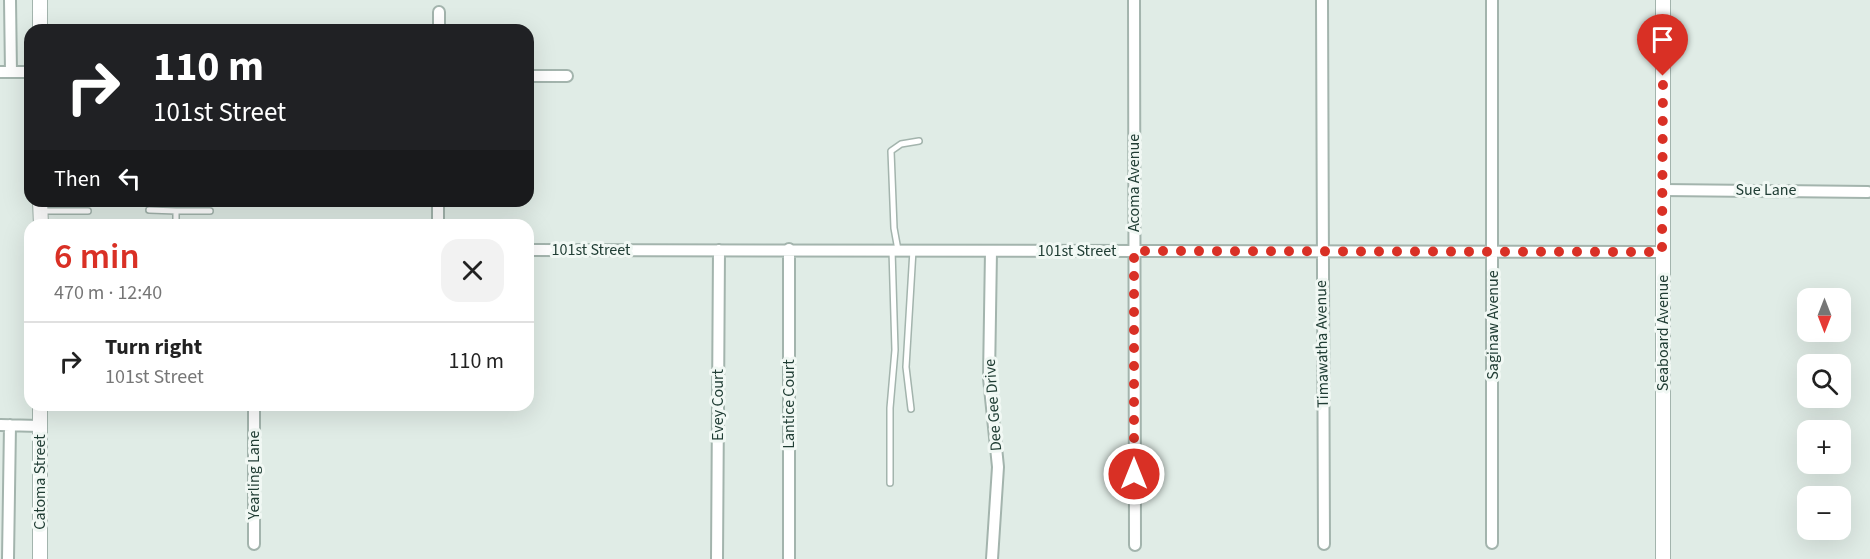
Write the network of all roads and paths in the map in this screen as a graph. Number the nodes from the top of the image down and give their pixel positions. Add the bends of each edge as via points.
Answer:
1 (10, 0) edge
2 (40, 0) edge
3 (1134, 0) edge
4 (1322, 0) edge
5 (1492, 0) edge
6 (1663, 0) edge
7 (439, 12) dead end
8 (40, 24) edge
9 (439, 24) edge
10 (5, 72) edge
11 (24, 72) edge
12 (534, 76) edge
13 (567, 76) dead end
14 (919, 141) dead end
15 (1663, 190) junction
16 (1868, 192) dead end
17 (149, 210) dead end
18 (88, 211) dead end
19 (176, 211) junction
20 (210, 211) dead end
21 (40, 212) edge
22 (176, 219) edge
23 (789, 249) junction
24 (534, 250) edge
25 (719, 250) junction
26 (895, 250) junction
27 (913, 250) junction
28 (991, 251) junction
29 (1134, 251) junction
30 (1322, 252) junction
31 (1493, 252) junction
32 (1662, 252) junction
33 (911, 409) dead end
34 (40, 411) edge
35 (254, 411) edge
36 (5, 425) edge
37 (40, 426) junction
38 (890, 483) dead end
39 (1492, 543) dead end
40 (254, 544) dead end
41 (1324, 544) dead end
42 (1135, 545) dead end
43 (8, 559) edge
44 (40, 559) edge
45 (717, 559) edge
46 (789, 559) edge
47 (992, 559) edge
48 (1663, 559) edge

1 - 10 street
2 - 8 street
3 - 29 street, Acoma Avenue
4 - 30 street, Timawatha Avenue
5 - 31 street, Saginaw Avenue
6 - 15 street, Seaboard Avenue
7 - 9 street
10 - 11 street
12 - 13 street
14 - 26 lane via 901,144 891,152
15 - 16 street, Sue Lane
15 - 32 street, Seaboard Avenue
17 - 19 lane
18 - 21 lane
19 - 20 lane
19 - 22 lane
23 - 25 street, 101st Street
23 - 26 street, 101st Street
23 - 46 street, Lantice Court
24 - 25 street, 101st Street
25 - 45 street, Evey Court
26 - 27 street, 101st Street
26 - 38 lane
27 - 28 street, 101st Street
27 - 33 lane via 906,367
28 - 29 street, 101st Street
28 - 47 street, Dee Gee Drive via 989,378 998,467
29 - 30 street, 101st Street
29 - 42 street, Acoma Avenue
30 - 31 street, 101st Street
30 - 41 street, Timawatha Avenue
31 - 32 street, 101st Street
31 - 39 street, Saginaw Avenue
32 - 48 street, Seaboard Avenue
34 - 37 street, Catoma Street
35 - 40 street, Yearling Lane
36 - 37 street
36 - 43 street
37 - 44 street, Catoma Street

